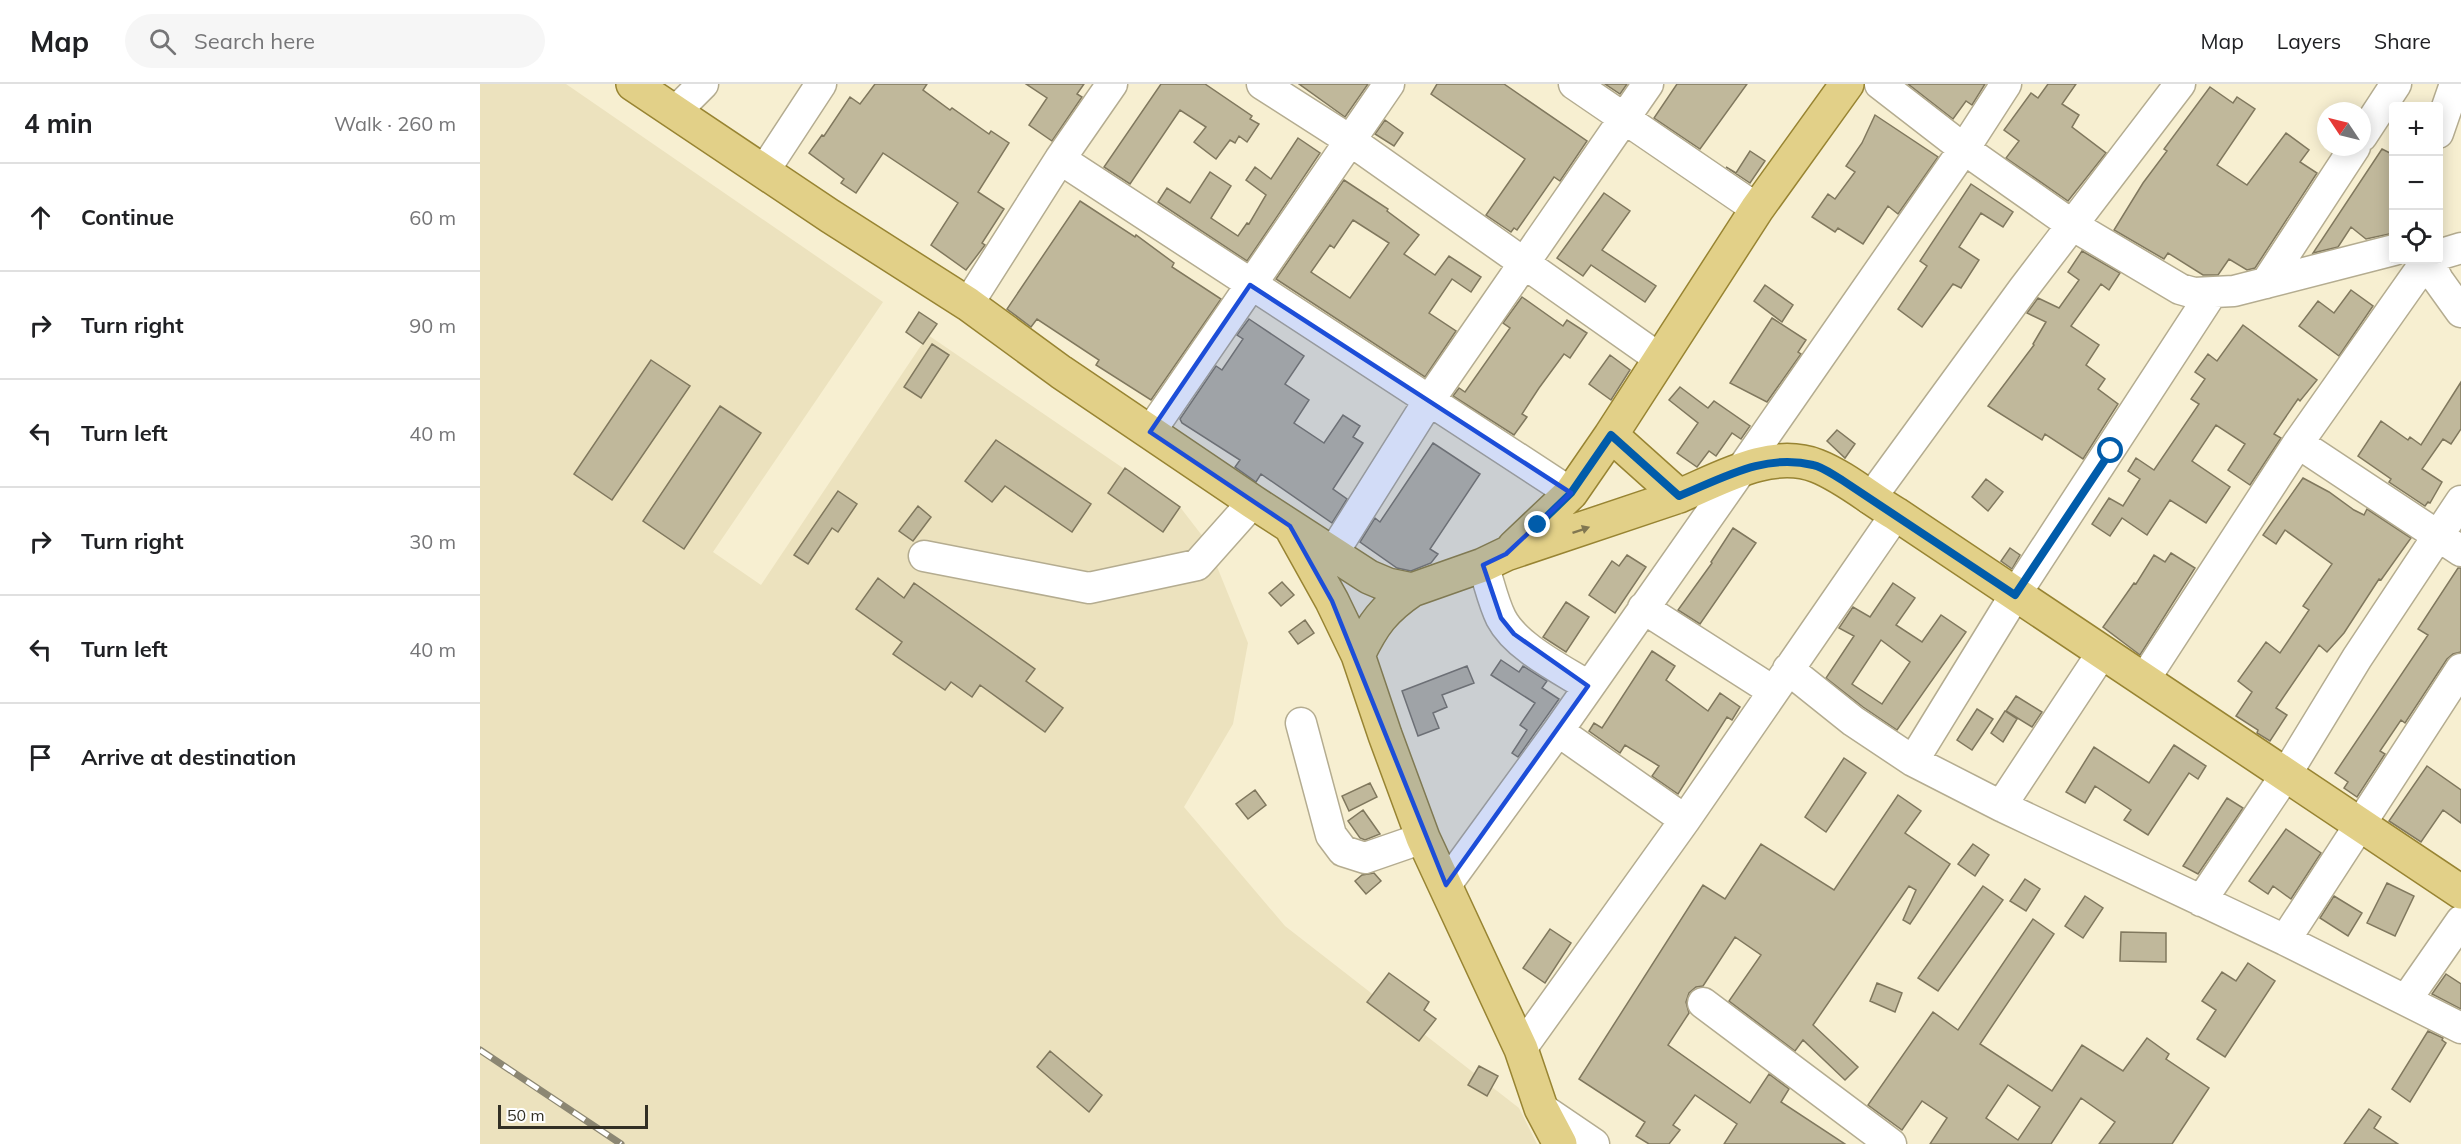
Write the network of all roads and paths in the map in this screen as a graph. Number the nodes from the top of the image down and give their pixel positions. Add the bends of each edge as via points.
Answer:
1 (633, 84) edge
2 (703, 84) edge
3 (821, 84) edge
4 (1112, 84) edge
5 (1262, 84) edge
6 (1389, 84) edge
7 (1574, 84) edge
8 (1648, 84) edge
9 (1847, 84) edge
10 (1880, 84) edge
11 (2006, 84) edge
12 (2180, 84) edge
13 (2396, 84) edge
14 (2455, 84) edge
15 (675, 112) junction
16 (1625, 118) junction
17 (2443, 121) edge
18 (2371, 122) edge
19 (1351, 141) junction
20 (1964, 149) junction
21 (2349, 156) edge
22 (1060, 159) junction
23 (764, 171) junction
24 (1757, 209) junction
25 (2072, 225) junction
26 (2461, 248) edge
27 (2389, 251) edge
28 (2443, 254) edge
29 (1525, 264) junction
30 (2425, 264) edge
31 (2430, 264) edge
32 (2266, 283) junction
33 (1250, 285) junction
34 (2211, 294) junction
35 (968, 304) junction
36 (2461, 312) edge
37 (1660, 360) junction
38 (1428, 402) junction
39 (1150, 432) junction
40 (1611, 435) junction
41 (2298, 443) junction
42 (1741, 470) junction
43 (1571, 493) junction
44 (1679, 496) junction
45 (2461, 501) edge
46 (1253, 502) junction
47 (1883, 506) junction
48 (1290, 526) junction
49 (2449, 544) edge
50 (1333, 553) junction
51 (924, 556) dead end
52 (1495, 560) junction
53 (1412, 590) junction
54 (2015, 595) junction
55 (1643, 608) junction
56 (2102, 652) junction
57 (1358, 655) junction
58 (2461, 669) edge
59 (1781, 680) junction
60 (2144, 680) junction
61 (1588, 686) junction
62 (1301, 723) dead end
63 (1558, 731) junction
64 (1913, 760) junction
65 (2285, 776) junction
66 (2001, 806) junction
67 (1685, 820) junction
68 (2359, 826) junction
69 (1423, 838) junction
70 (1446, 885) junction
71 (2461, 892) edge
72 (2201, 901) junction
73 (2461, 921) edge
74 (2285, 940) junction
75 (2406, 1000) junction
76 (1703, 1003) dead end
77 (2461, 1028) edge
78 (1521, 1049) junction
79 (1541, 1108) junction
80 (1560, 1144) edge
81 (1594, 1144) edge
82 (1891, 1144) edge

1 - 15 main road
2 - 15 street
3 - 23 street
4 - 22 street
5 - 19 street
6 - 19 street
7 - 16 street
8 - 16 street
9 - 24 main road
10 - 20 street
11 - 20 street
12 - 25 street
13 - 18 street
14 - 17 street
15 - 23 main road
16 - 24 street
16 - 29 street
19 - 29 street
19 - 33 street
20 - 25 street
20 - 42 street
21 - 32 street
22 - 33 street
22 - 35 street
23 - 35 main road
24 - 37 main road
25 - 34 street via 2180,289
25 - 47 street
26 - 28 street
27 - 32 street
29 - 37 street
29 - 38 street
30 - 41 street
31 - 36 street
32 - 34 street
33 - 38 street
33 - 39 street
34 - 54 street
35 - 39 main road
37 - 40 main road
38 - 43 street
38 - 50 street
39 - 46 main road
40 - 43 main road
40 - 44 main road
41 - 49 street
41 - 60 street
42 - 44 main road
42 - 47 main road via 1773,461 1815,465
42 - 55 street
43 - 52 main road
52 -> 44 main road
45 - 49 street
46 - 48 main road
46 - 51 street via 1197,565 1089,588
47 - 54 main road
47 - 59 street
48 - 50 main road
48 - 57 main road
49 - 65 street
50 - 53 main road via 1369,577
52 - 53 main road
52 - 61 street via 1501,618 1532,650
53 - 57 main road via 1391,603 1372,625
54 - 56 main road
54 - 64 street
55 - 59 street
55 - 61 street
56 - 60 main road
56 - 66 street
57 - 69 main road
58 - 68 street
59 - 64 street
59 - 67 street
60 - 65 main road
61 - 63 street
62 - 69 street via 1331,835 1343,851 1365,858
63 - 67 street
63 - 70 street
64 - 66 street
65 - 68 main road
65 - 72 street
66 - 72 street
67 - 78 street
68 - 71 main road
68 - 74 street
69 - 70 main road
70 - 78 main road
72 - 74 street
73 - 75 street
74 - 75 street
75 - 77 street
76 - 82 street
78 - 79 main road
79 - 80 main road
79 - 81 street

